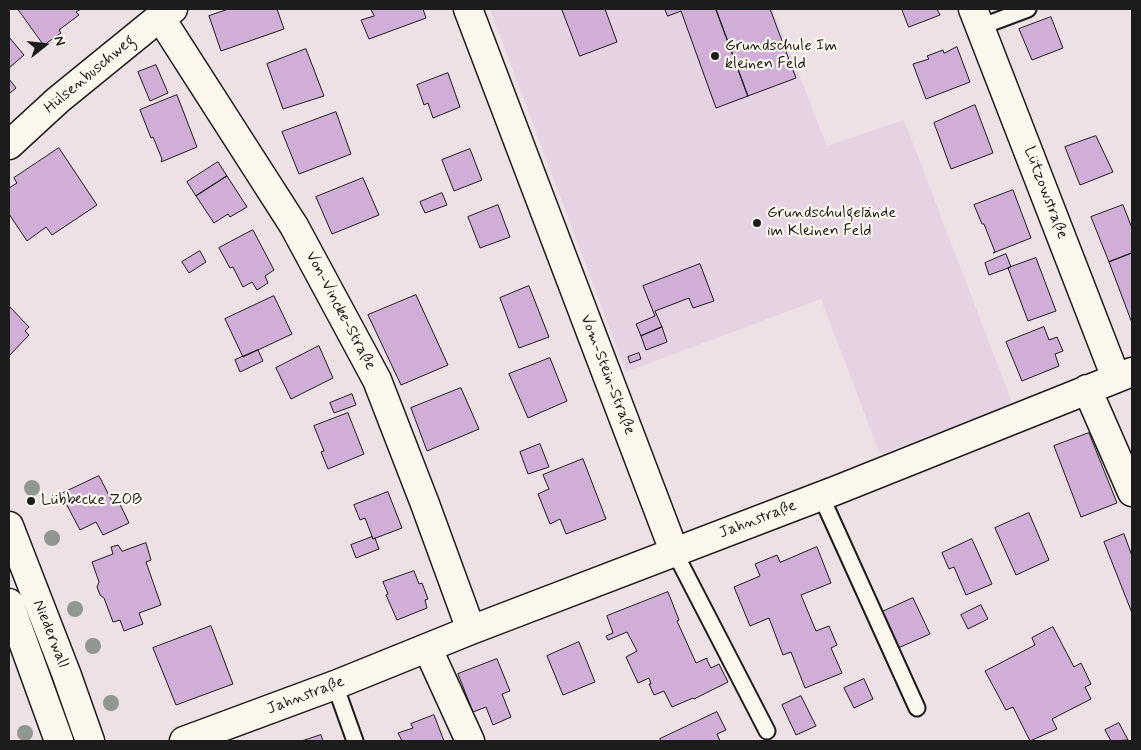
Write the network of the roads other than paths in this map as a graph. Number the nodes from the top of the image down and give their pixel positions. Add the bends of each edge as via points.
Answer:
1 (468, 9) edge
2 (1028, 9) edge
3 (167, 13) edge
4 (977, 18) edge
5 (9, 144) edge
6 (1124, 375) edge
7 (1087, 389) junction
8 (1132, 492) edge
9 (821, 496) junction
10 (9, 526) edge
11 (674, 551) junction
12 (9, 603) edge
13 (471, 630) junction
14 (428, 648) junction
15 (335, 685) junction
16 (917, 708) dead end
17 (767, 731) dead end
18 (59, 741) edge
19 (90, 741) edge
20 (184, 741) edge
21 (355, 741) edge
22 (470, 741) edge

1 - 11 street, Vom-Stein-Straße
2 - 4 lane
3 - 5 street, Hülsenbuschweg via 58,100
3 - 13 street, Von-Vincke-Straße via 294,226 377,380
4 - 6 street, Lützowstraße
6 - 7 street, Jahnstraße
7 - 8 street
7 - 9 street, Jahnstraße
9 - 11 street, Jahnstraße
9 - 16 lane
10 - 19 street, Niederwall
11 - 13 street, Jahnstraße
11 - 17 lane, Vom-Stein-Straße
12 - 18 street, Niederwall
13 - 14 street, Jahnstraße
14 - 15 street, Jahnstraße
14 - 22 street
15 - 20 street, Jahnstraße
15 - 21 lane

